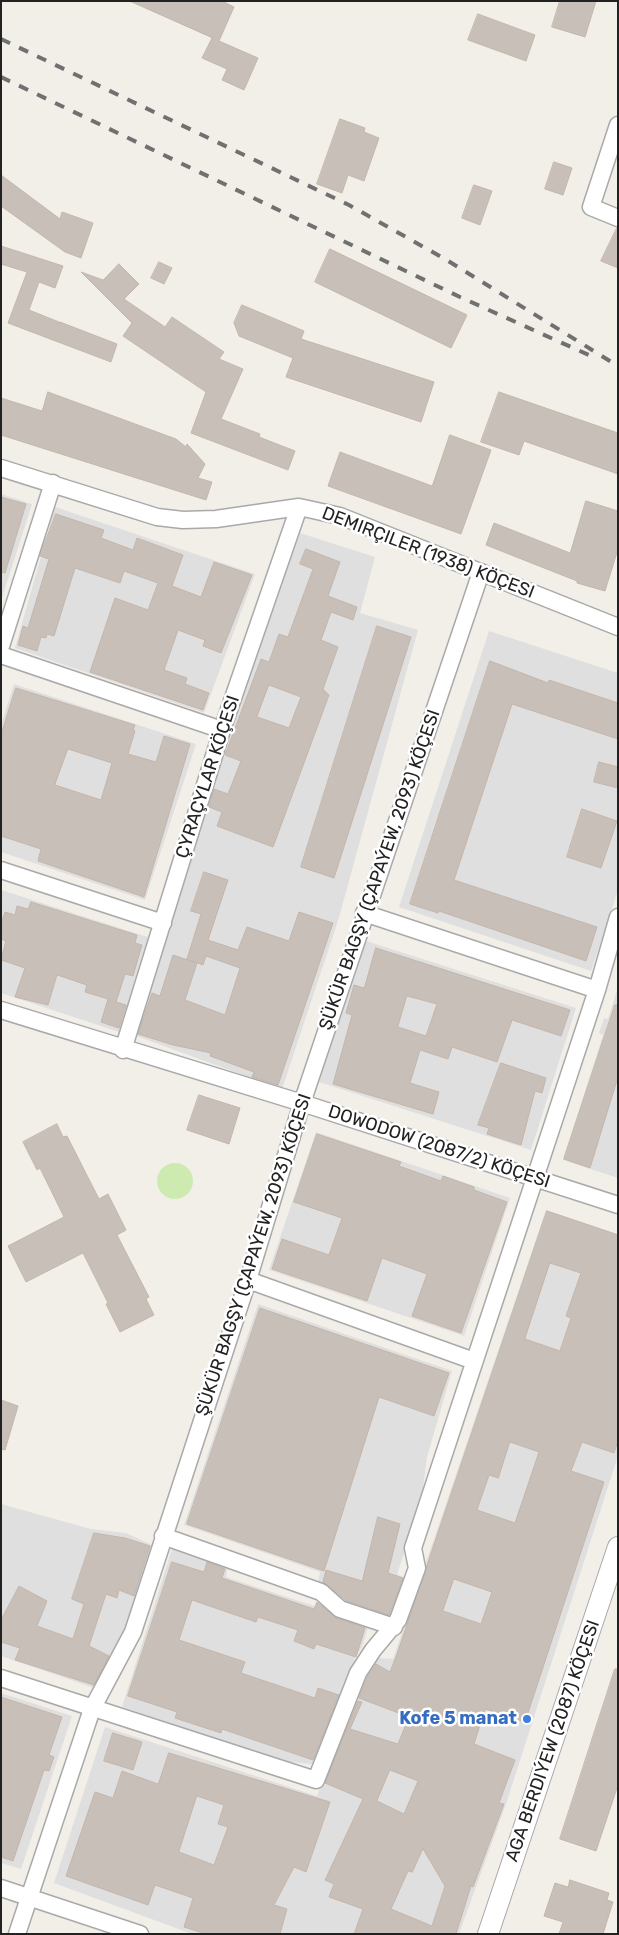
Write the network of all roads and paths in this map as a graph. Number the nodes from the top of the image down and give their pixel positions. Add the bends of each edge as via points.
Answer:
1 (618, 125) edge
2 (618, 218) edge
3 (1, 468) edge
4 (52, 483) junction
5 (299, 507) junction
6 (481, 572) junction
7 (618, 627) edge
8 (1, 646) edge
9 (1, 656) edge
10 (222, 730) junction
11 (1, 870) edge
12 (364, 913) junction
13 (618, 917) edge
14 (163, 923) junction
15 (597, 990) junction
16 (1, 1010) edge
17 (123, 1050) junction
18 (302, 1103) junction
19 (536, 1178) junction
20 (618, 1205) edge
21 (248, 1280) junction
22 (474, 1361) junction
23 (163, 1536) junction
24 (618, 1547) edge
25 (394, 1627) junction
26 (1, 1678) edge
27 (92, 1709) junction
28 (1, 1888) edge
29 (30, 1897) junction
30 (17, 1934) edge
31 (140, 1934) edge
32 (488, 1934) edge

1 - 2 street via 591,207
3 - 4 street, DEMIRÇILER (1938) KÖÇESI
4 - 5 street, DEMIRÇILER (1938) KÖÇESI via 157,517 183,520 216,519
4 - 8 street
5 - 6 street, DEMIRÇILER (1938) KÖÇESI via 340,516
5 - 10 street, ÇYRAÇYLAR KÖÇESI
6 - 7 street, DEMIRÇILER (1938) KÖÇESI
6 - 12 street, ŞÜKÜR BAGŞY (ÇAPAÝEW, 2093) KÖÇESI
9 - 10 street
10 - 14 street, ÇYRAÇYLAR KÖÇESI
11 - 14 street
12 - 15 street
12 - 18 street, ŞÜKÜR BAGŞY (ÇAPAÝEW, 2093) KÖÇESI
13 - 15 street
14 - 17 street, ÇYRAÇYLAR KÖÇESI
15 - 19 street
16 - 17 street, DOWODOW (2087/2) KÖÇESI
17 - 18 street, DOWODOW (2087/2) KÖÇESI
18 - 19 street, DOWODOW (2087/2) KÖÇESI
18 - 21 street, ŞÜKÜR BAGŞY (ÇAPAÝEW, 2093) KÖÇESI
19 - 20 street, DOWODOW (2087/2) KÖÇESI
19 - 22 street
21 - 22 street
21 - 23 street, ŞÜKÜR BAGŞY (ÇAPAÝEW, 2093) KÖÇESI
22 - 25 street via 413,1548 417,1568
23 - 25 street via 321,1592 340,1609
23 - 27 street, ŞÜKÜR BAGŞY (ÇAPAÝEW, 2093) KÖÇESI via 133,1632
24 - 32 street, AGA BERDIÝEW (2087) KÖÇESI
25 - 27 street via 358,1672 316,1780
26 - 27 street
27 - 29 street, ŞÜKÜR BAGŞY (ÇAPAÝEW, 2093) KÖÇESI
28 - 29 street
29 - 30 street, ŞÜKÜR BAGŞY (ÇAPAÝEW, 2093) KÖÇESI
29 - 31 street

